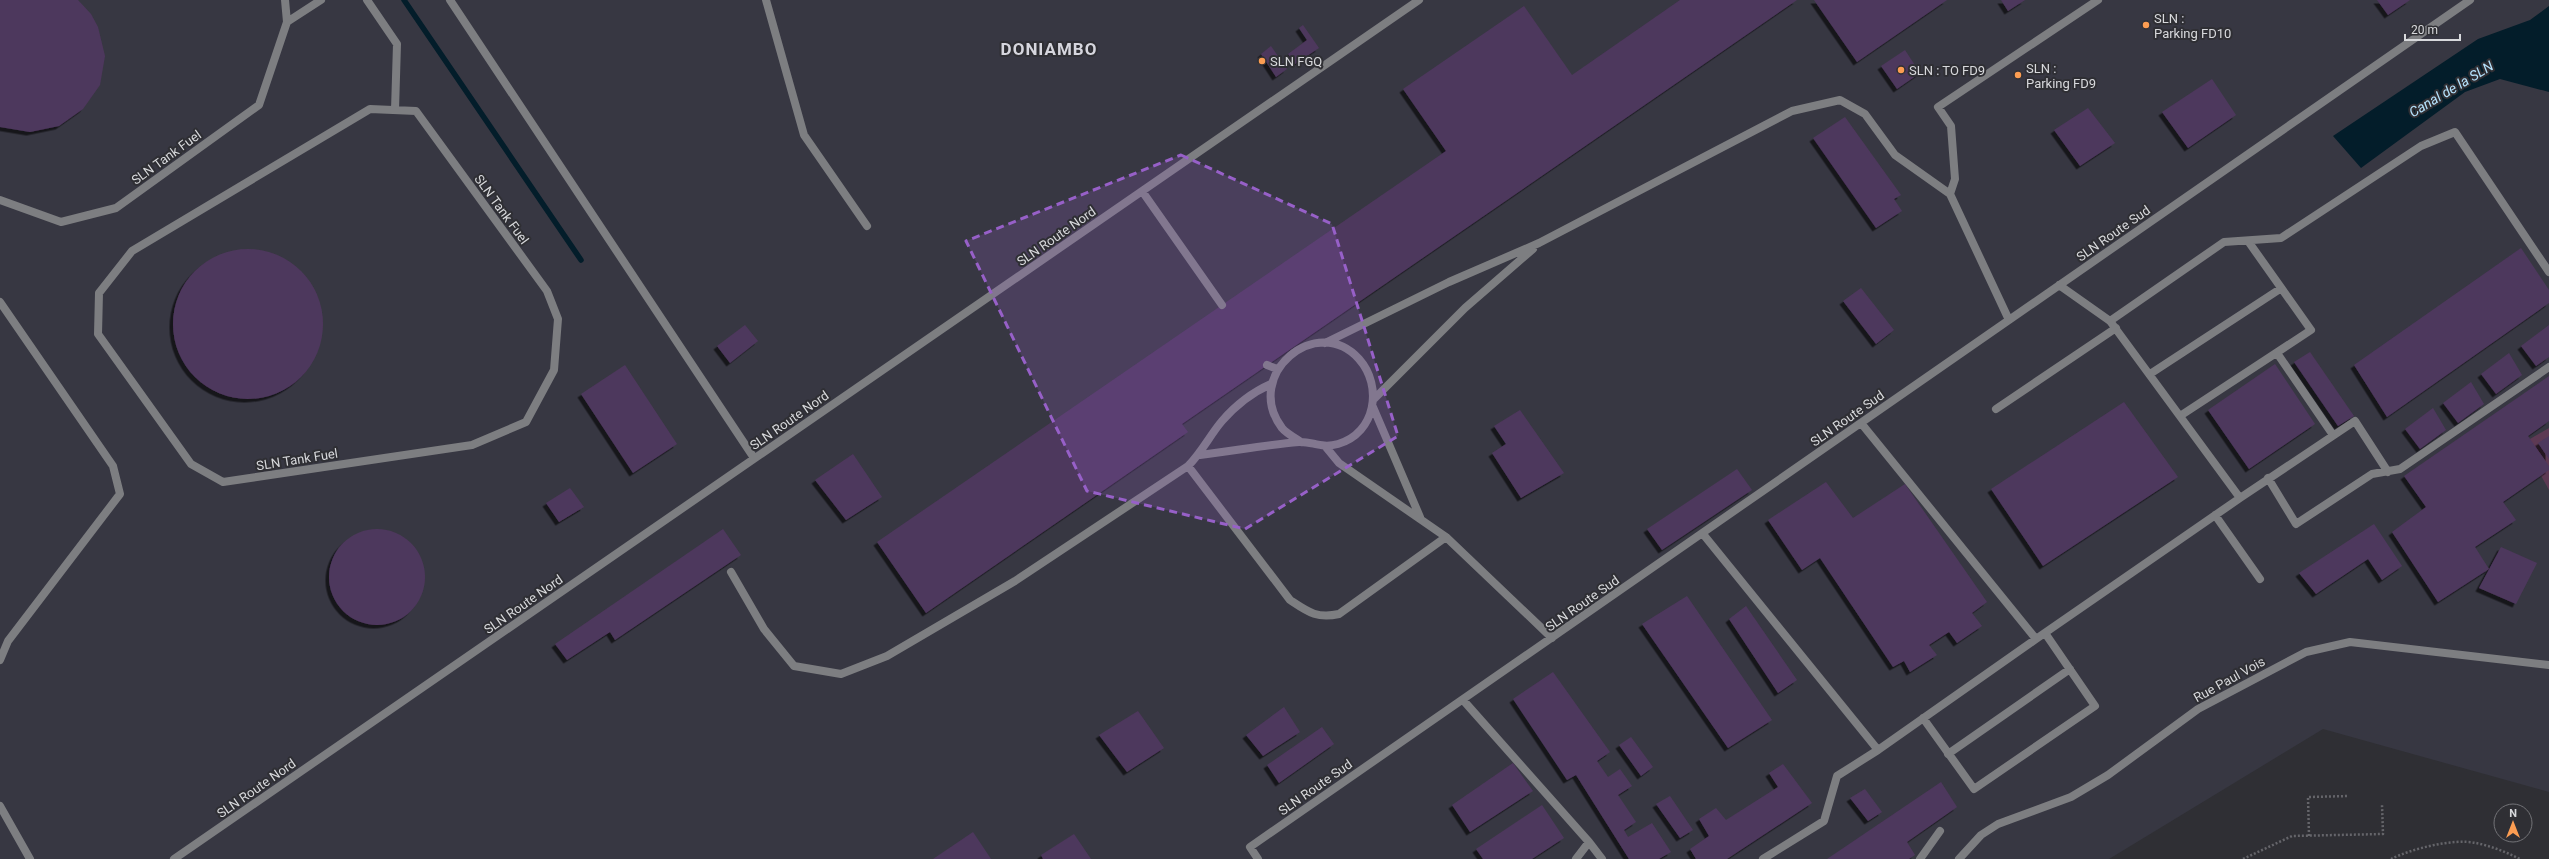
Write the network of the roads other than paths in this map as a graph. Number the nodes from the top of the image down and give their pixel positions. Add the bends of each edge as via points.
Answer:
1 (284, 0) edge
2 (321, 0) edge
3 (367, 0) edge
4 (450, 0) edge
5 (766, 0) edge
6 (1403, 0) edge
7 (1419, 0) edge
8 (2098, 0) edge
9 (2470, 0) edge
10 (1407, 8) junction
11 (286, 22) junction
12 (395, 110) junction
13 (1142, 191) junction
14 (1950, 194) junction
15 (0, 200) edge
16 (867, 226) dead end
17 (2248, 241) junction
18 (1539, 243) junction
19 (2549, 272) edge
20 (2059, 285) junction
21 (2280, 289) junction
22 (0, 302) edge
23 (1222, 305) dead end
24 (2009, 320) junction
25 (2110, 322) junction
26 (2116, 328) junction
27 (1325, 343) junction
28 (2277, 353) junction
29 (1267, 365) dead end
30 (2549, 367) edge
31 (1277, 369) junction
32 (2150, 374) junction
33 (1271, 384) junction
34 (1374, 403) junction
35 (1996, 409) dead end
36 (2180, 416) junction
37 (1861, 423) junction
38 (2333, 435) junction
39 (1301, 442) junction
40 (1325, 446) junction
41 (1200, 455) junction
42 (754, 458) junction
43 (1188, 466) junction
44 (2388, 472) junction
45 (2268, 478) junction
46 (2240, 498) junction
47 (2215, 515) junction
48 (1421, 518) junction
49 (1703, 534) junction
50 (1446, 537) junction
51 (731, 572) dead end
52 (2260, 579) dead end
53 (2045, 633) junction
54 (1552, 638) junction
55 (2036, 639) junction
56 (0, 660) edge
57 (2549, 665) edge
58 (2070, 669) junction
59 (1463, 700) junction
60 (1923, 718) junction
61 (1878, 750) junction
62 (1948, 754) junction
63 (0, 806) edge
64 (1940, 831) dead end
65 (1589, 842) junction
66 (30, 859) edge
67 (174, 859) edge
68 (1258, 859) edge
69 (1576, 859) edge
70 (1602, 859) edge
71 (1763, 859) edge
72 (1920, 859) edge
73 (1959, 859) edge

1 - 11 lane, SLN Tank Fuel
2 - 11 lane
3 - 12 lane via 397,44
4 - 42 lane
5 - 16 lane via 804,136
6 - 10 lane
7 - 10 lane, SLN Route Nord
8 - 14 lane via 1938,107 1951,126 1955,179
9 - 20 lane, SLN Route Sud
10 - 13 lane, SLN Route Nord
11 - 15 lane, SLN Tank Fuel via 258,105 116,208 61,222
12 - 12 lane, SLN Tank Fuel via 370,109 132,251 99,293 98,334 191,464 223,482 472,445 526,422 554,370 558,319 547,291 416,111
13 - 23 lane
13 - 42 lane, SLN Route Nord
14 - 18 lane via 1895,155 1865,114 1840,100 1792,112
14 - 24 lane
17 - 19 lane via 2280,238 2421,146 2455,132
17 - 21 lane
17 - 25 lane via 2224,242
18 - 27 lane via 1449,282
18 - 34 lane via 1465,308
20 - 24 lane, SLN Route Sud
20 - 25 lane
21 - 28 lane via 2310,330
21 - 32 lane
22 - 56 lane via 113,466 120,494 8,641
24 - 37 lane, SLN Route Sud
25 - 26 lane
26 - 32 lane
26 - 35 lane
27 - 31 lane via 1310,344 1297,350
27 - 34 lane via 1341,346 1362,363 1373,382
28 - 36 lane
28 - 38 lane
29 - 31 lane
30 - 44 lane via 2400,469
31 - 33 lane
32 - 36 lane
33 - 39 lane via 1272,408 1282,428
33 - 41 lane via 1258,390 1222,421
34 - 40 lane via 1360,430 1338,444
34 - 48 lane
36 - 46 lane
37 - 49 lane, SLN Route Sud
37 - 55 lane
38 - 44 lane via 2355,421
38 - 45 lane
39 - 40 lane
39 - 41 lane
40 - 48 lane via 1339,462
41 - 43 lane
42 - 67 lane, SLN Route Nord
43 - 50 lane via 1290,600 1307,612 1325,617 1339,614
43 - 51 lane via 988,598 887,656 841,674 794,666 764,629
44 - 45 lane via 2372,474 2296,524
45 - 46 lane
46 - 47 lane
47 - 52 lane
47 - 53 lane
48 - 50 lane
49 - 54 lane, SLN Route Sud
49 - 61 lane
50 - 54 lane
53 - 55 lane
53 - 58 lane
54 - 59 lane, SLN Route Sud
55 - 60 lane
57 - 73 lane, Rue Paul Vois via 2350,642 2306,652 2198,709 2108,775 2072,797 1998,824 1981,835
58 - 62 lane
58 - 62 lane via 2095,706 1974,789
59 - 65 lane
59 - 68 lane, SLN Route Sud via 1250,847
60 - 61 lane
60 - 62 lane
61 - 71 lane via 1838,776 1824,821
63 - 66 lane
64 - 72 lane
65 - 69 lane
65 - 70 lane

